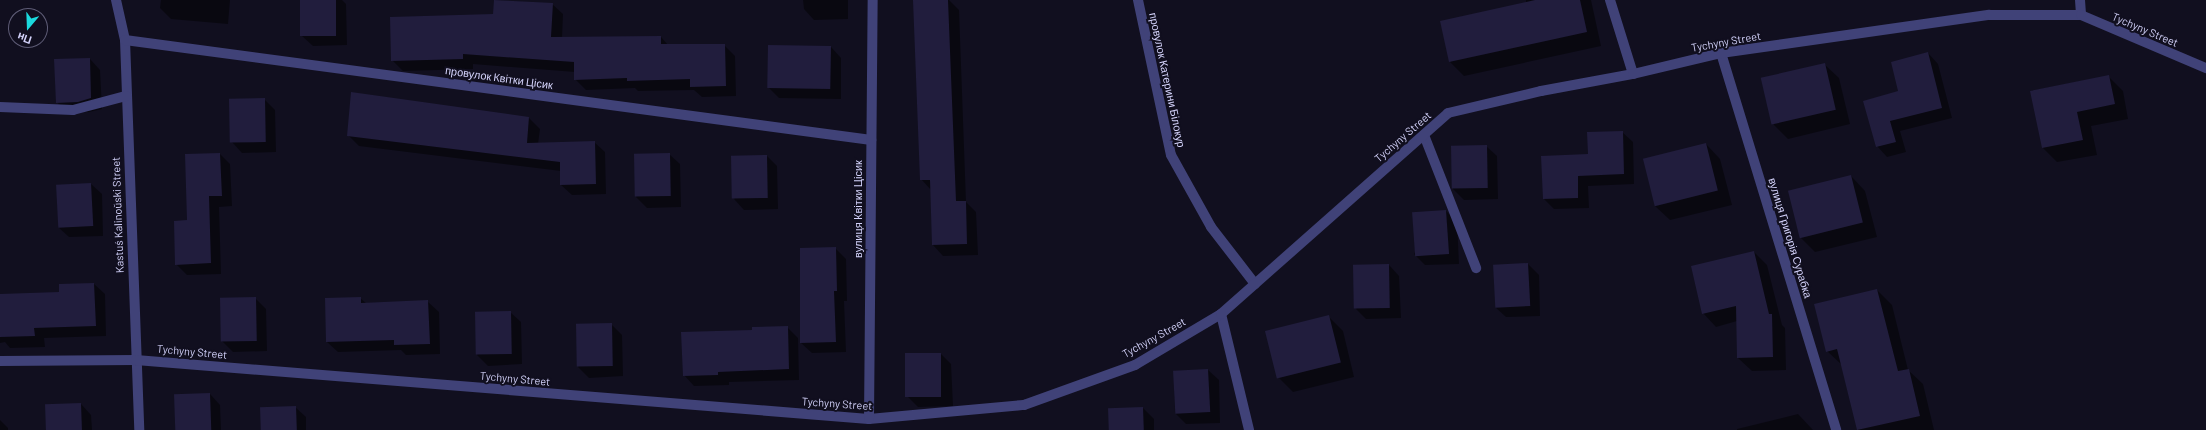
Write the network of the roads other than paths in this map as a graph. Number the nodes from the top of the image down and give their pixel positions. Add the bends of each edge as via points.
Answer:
1 (116, 0) edge
2 (873, 0) edge
3 (1138, 0) edge
4 (1610, 0) edge
5 (2080, 0) edge
6 (2081, 16) junction
7 (125, 40) junction
8 (1721, 54) junction
9 (2206, 68) edge
10 (1633, 74) junction
11 (126, 96) junction
12 (0, 107) edge
13 (1424, 135) junction
14 (871, 140) junction
15 (1476, 268) dead end
16 (1254, 284) junction
17 (1221, 314) junction
18 (136, 360) junction
19 (0, 361) edge
20 (869, 419) junction
21 (139, 430) edge
22 (1249, 430) edge
23 (1836, 430) edge

1 - 7 street, Kastuś Kalinoŭski Street
2 - 14 street, вулиця Квітки Цісик
3 - 16 street, провулок Катерини Білокур via 1171,155 1211,227
4 - 10 street
5 - 6 street
6 - 8 street, Tychyny Street via 1989,15
6 - 9 street, Tychyny Street
7 - 11 street, Kastuś Kalinoŭski Street
7 - 14 street, провулок Квітки Цісик
8 - 10 street, Tychyny Street
8 - 23 street, вулиця Григорія Сурабка
10 - 13 street, Tychyny Street via 1542,91 1448,113
11 - 12 street via 73,110
11 - 18 street, Kastuś Kalinoŭski Street
13 - 15 street
13 - 16 street, Tychyny Street
14 - 20 street, вулиця Квітки Цісик
16 - 17 street, Tychyny Street
17 - 20 street, Tychyny Street via 1135,365 1024,405
17 - 22 street
18 - 19 street, Tychyny Street
18 - 20 street, Tychyny Street
18 - 21 street, Kastuś Kalinoŭski Street

